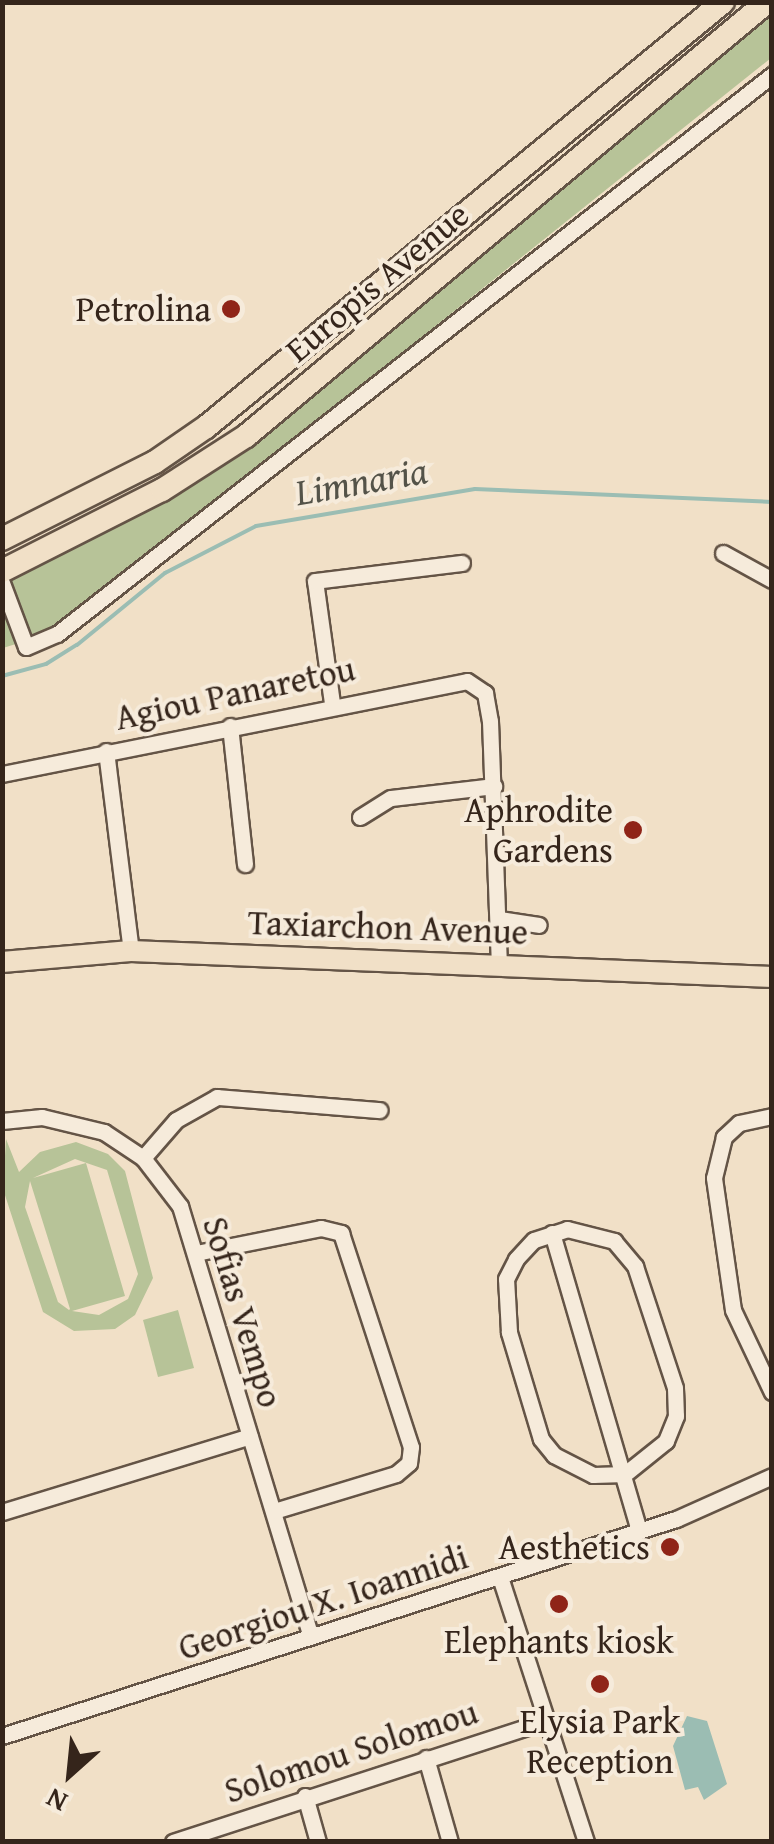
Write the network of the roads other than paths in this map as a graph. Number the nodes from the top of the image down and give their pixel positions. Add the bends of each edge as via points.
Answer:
1 (722, 2) edge
2 (767, 2) edge
3 (772, 75) edge
4 (2, 539) edge
5 (724, 553) dead end
6 (462, 563) dead end
7 (2, 571) edge
8 (772, 580) edge
9 (2, 583) edge
10 (332, 703) junction
11 (230, 726) junction
12 (106, 751) junction
13 (2, 774) edge
14 (494, 786) junction
15 (360, 817) dead end
16 (245, 864) dead end
17 (499, 920) junction
18 (539, 925) dead end
19 (132, 952) junction
20 (2, 962) edge
21 (499, 963) junction
22 (772, 977) edge
23 (380, 1110) dead end
24 (772, 1116) edge
25 (2, 1121) edge
26 (142, 1158) junction
27 (552, 1233) junction
28 (196, 1253) junction
29 (772, 1392) edge
30 (250, 1436) junction
31 (626, 1474) junction
32 (772, 1476) edge
33 (274, 1511) junction
34 (2, 1512) edge
35 (640, 1531) junction
36 (500, 1576) junction
37 (311, 1636) junction
38 (548, 1720) junction
39 (2, 1736) edge
40 (426, 1758) junction
41 (305, 1796) junction
42 (172, 1842) edge
43 (318, 1842) edge
44 (450, 1842) edge
45 (586, 1842) edge

1 - 4 highway, Europis Avenue via 206,427 155,462
2 - 7 highway, Europis Avenue via 246,436 162,490
3 - 9 street via 57,634 26,648
5 - 8 street
6 - 10 street via 315,581
10 - 11 street, Agiou Panaretou
10 - 14 street, Agiou Panaretou via 423,685 467,681 479,687 490,721
11 - 12 street, Agiou Panaretou
11 - 16 street
12 - 13 street, Agiou Panaretou
12 - 19 street
14 - 15 street via 391,798
14 - 17 street
17 - 18 street
17 - 21 street
19 - 20 main road, Taxiarchon Avenue
19 - 21 main road, Taxiarchon Avenue
21 - 22 main road, Taxiarchon Avenue
23 - 26 street via 217,1097 176,1120
24 - 29 street via 739,1123 724,1136 714,1178 733,1310
25 - 26 street, Sofias Vempo via 42,1117 84,1125
26 - 28 street, Sofias Vempo via 180,1206
27 - 31 street
27 - 31 street via 534,1240 506,1279 504,1306 523,1382 541,1439 554,1455 593,1475
27 - 31 street via 566,1229 614,1241 634,1266 675,1388 676,1416 666,1442
28 - 30 street, Sofias Vempo
28 - 33 street via 321,1228 341,1234 411,1447 408,1463 396,1474
30 - 33 street, Sofias Vempo
30 - 34 street
31 - 35 street
32 - 35 street, Georgiou X. Ioannidi
33 - 37 street, Sofias Vempo
35 - 36 street, Georgiou X. Ioannidi
36 - 37 street, Georgiou X. Ioannidi
36 - 38 street
37 - 39 street, Georgiou X. Ioannidi
38 - 40 street, Solomou Solomou
38 - 45 street
40 - 41 street, Solomou Solomou
40 - 44 street
41 - 42 street, Solomou Solomou
41 - 43 street

